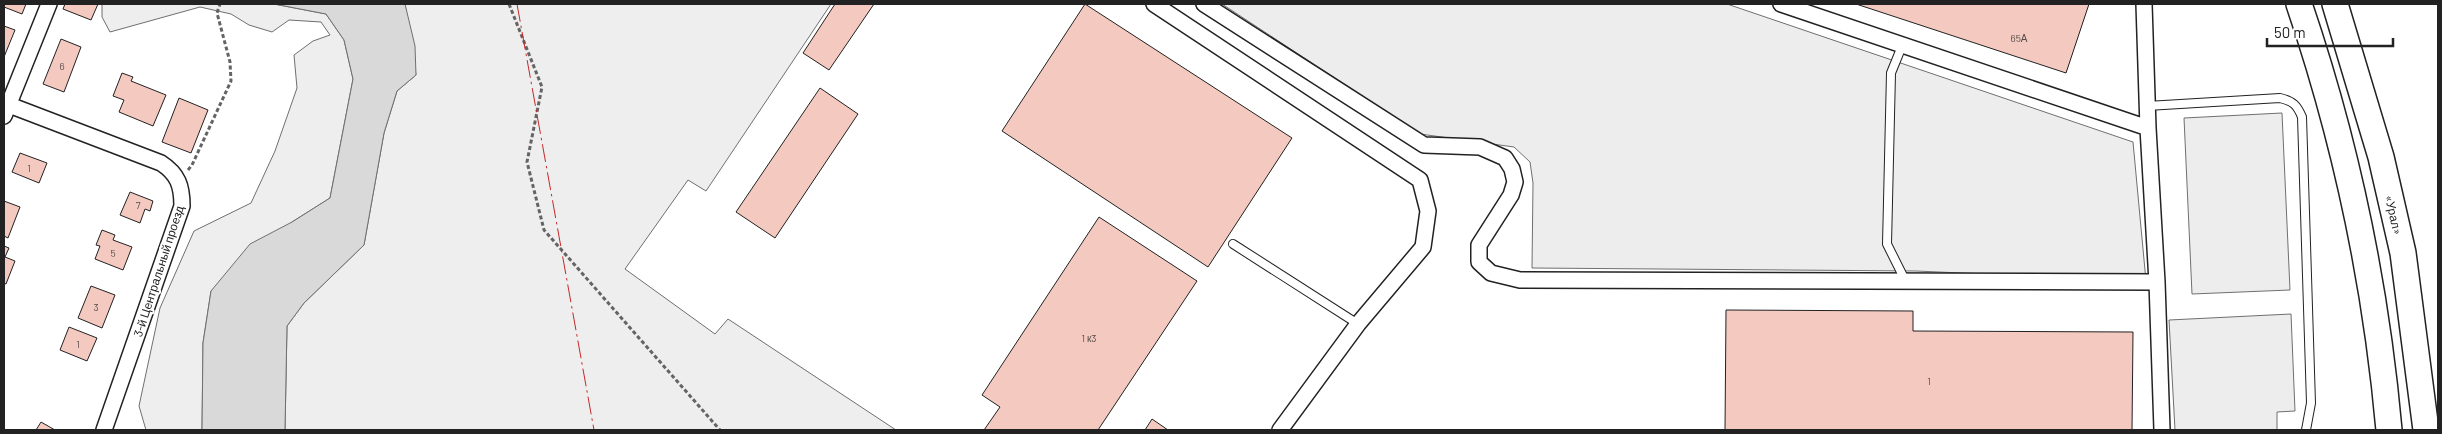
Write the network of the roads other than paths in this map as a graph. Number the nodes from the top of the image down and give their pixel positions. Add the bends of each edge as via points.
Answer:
1 (49, 4) edge
2 (1154, 4) edge
3 (1204, 4) edge
4 (1781, 4) edge
5 (2144, 4) edge
6 (2299, 4) edge
7 (2335, 4) edge
8 (1902, 46) junction
9 (2147, 106) junction
10 (5, 108) edge
11 (2148, 128) junction
12 (1233, 244) dead end
13 (1905, 280) junction
14 (2157, 282) junction
15 (1358, 324) junction
16 (2423, 396) junction
17 (104, 430) edge
18 (1280, 430) edge
19 (2162, 430) edge
20 (2306, 430) edge
21 (2389, 430) edge
22 (2426, 430) edge
23 (2435, 430) edge

1 - 10 street
2 - 15 street via 1420,180 1428,211 1423,247
3 - 13 street via 1424,145 1480,147 1505,158 1515,182 1479,245 1479,262 1491,273 1520,280
4 - 8 street
5 - 9 street
6 - 21 highway via 2338,134 2367,259
7 - 16 highway, «Урал» via 2375,138 2403,253
8 - 11 street
8 - 13 lane via 1891,73 1888,244
9 - 11 street
9 - 20 lane via 2280,98 2297,106 2302,117 2311,393
10 - 17 street, 3-й Центральный проезд via 161,163 179,180 182,206
11 - 14 street
12 - 15 lane
13 - 14 street
14 - 19 street
15 - 18 street
16 - 22 highway, «Урал»
16 - 23 street

